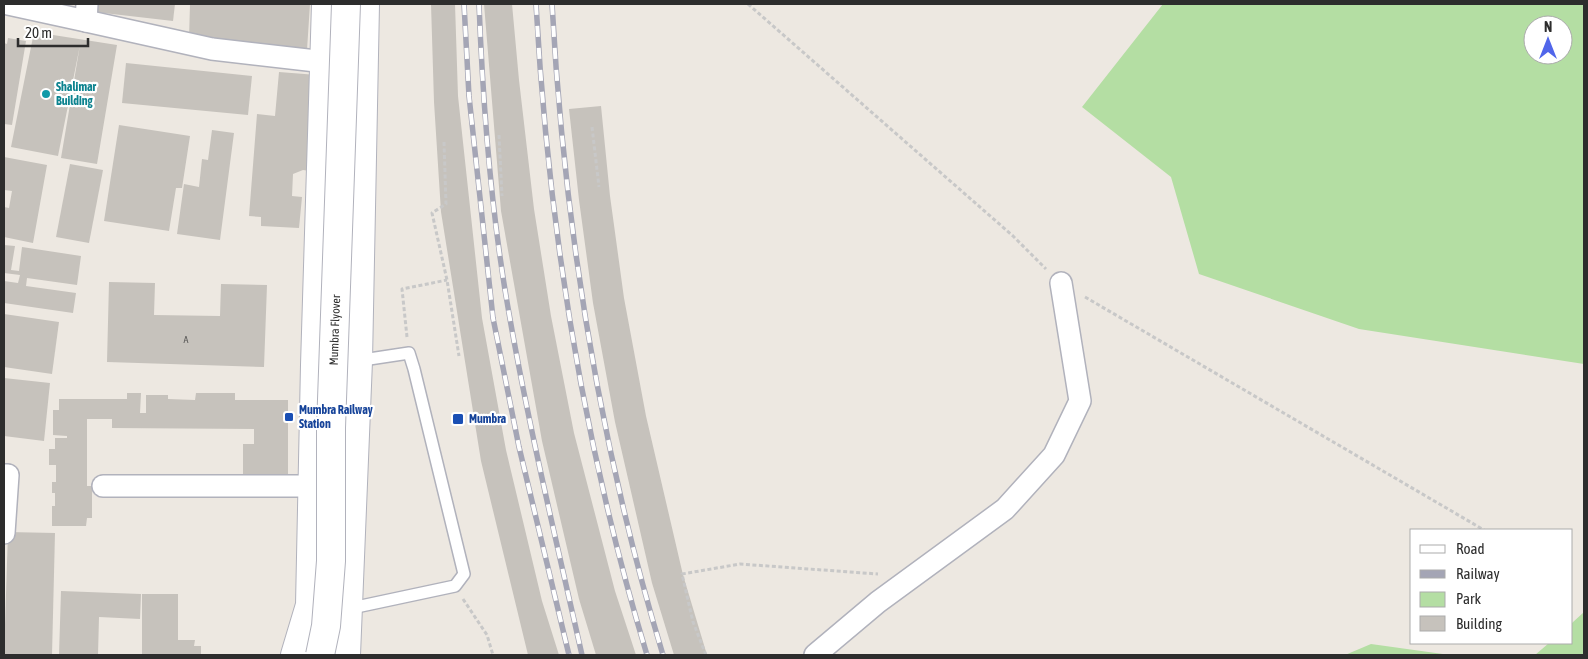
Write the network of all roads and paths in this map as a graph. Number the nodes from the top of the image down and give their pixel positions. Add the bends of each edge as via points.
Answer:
1 (8, 4) edge
2 (326, 4) edge
3 (346, 4) edge
4 (365, 4) edge
5 (748, 4) edge
6 (87, 12) edge
7 (325, 62) junction
8 (592, 127) dead end
9 (499, 136) dead end
10 (444, 142) dead end
11 (599, 187) dead end
12 (502, 196) dead end
13 (446, 280) junction
14 (1061, 283) junction
15 (409, 353) junction
16 (460, 356) dead end
17 (358, 361) junction
18 (315, 365) junction
19 (4, 475) edge
20 (103, 486) dead end
21 (312, 486) junction
22 (1482, 529) edge
23 (4, 533) edge
24 (913, 576) junction
25 (455, 586) junction
26 (310, 605) junction
27 (349, 609) junction
28 (296, 655) edge
29 (320, 655) edge
30 (346, 655) edge
31 (493, 655) edge
32 (706, 655) edge
33 (814, 655) edge

1 - 6 street
2 - 7 main road
3 - 29 main road, Mumbra Flyover, bridge via 331,428 331,561 326,626
4 - 17 main road
5 - 14 path via 1013,236
6 - 7 street via 212,49
7 - 18 main road
8 - 11 path
9 - 12 path
10 - 13 path via 446,204 432,213
13 - 15 path via 402,289
13 - 16 path
14 - 22 path
14 - 24 street via 1080,401 1054,455 1005,509
15 - 17 lane
15 - 25 lane via 464,574
17 - 18 lane
17 - 27 main road
18 - 21 main road
19 - 23 street via 8,475
20 - 21 street
21 - 26 main road
24 - 32 path via 740,564 682,574 693,622
24 - 33 street
25 - 27 lane
25 - 31 path via 487,635
26 - 27 lane
26 - 28 main road
27 - 30 main road

